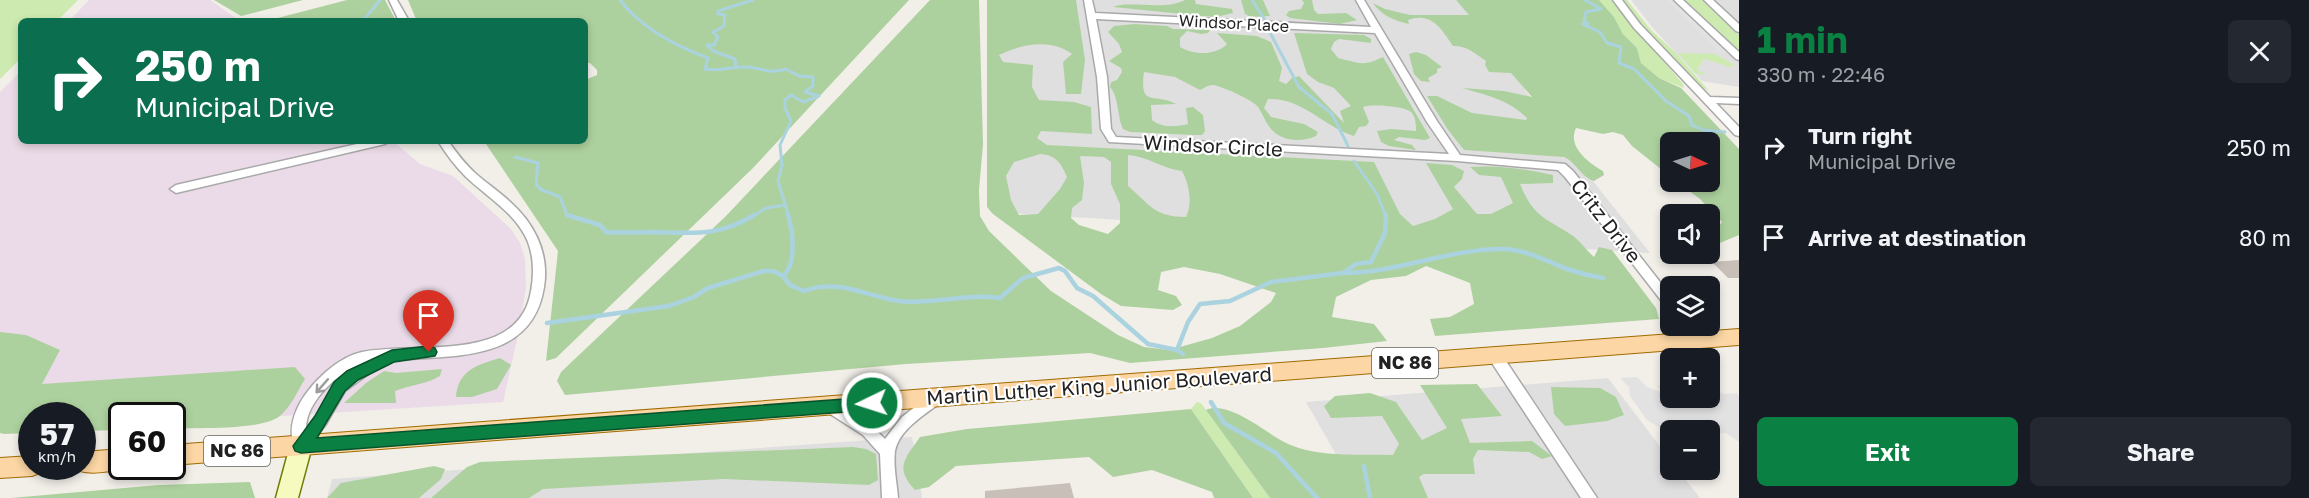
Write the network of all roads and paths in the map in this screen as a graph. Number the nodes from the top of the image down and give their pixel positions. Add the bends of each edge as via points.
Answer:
1 (393, 0) edge
2 (1088, 0) edge
3 (1360, 0) edge
4 (1617, 0) edge
5 (1678, 0) edge
6 (1708, 0) edge
7 (1092, 16) junction
8 (402, 18) edge
9 (1739, 29) edge
10 (1377, 30) junction
11 (1739, 57) edge
12 (1708, 100) junction
13 (1739, 101) edge
14 (1739, 132) edge
15 (372, 144) edge
16 (445, 144) edge
17 (1457, 158) junction
18 (1561, 167) joint
19 (176, 189) dead end
20 (1660, 292) edge
21 (1720, 335) edge
22 (1666, 336) edge
23 (1739, 337) edge
24 (1495, 356) junction
25 (935, 399) junction
26 (829, 406) junction
27 (301, 446) junction
28 (888, 452) junction
29 (186, 454) edge
30 (18, 467) edge
31 (0, 468) edge
32 (287, 498) edge
33 (890, 498) edge
34 (1589, 498) edge

1 - 8 street
2 - 7 street, Windsor Circle
3 - 10 street
4 - 12 street
5 - 11 street
6 - 9 street
7 - 10 street, Windsor Place
7 - 17 street, Windsor Circle via 1106,129 1113,140
10 - 17 street
12 - 13 street
12 - 14 street
15 - 19 street
16 - 27 street via 463,168 523,222 537,250 538,295 532,314 500,342 457,351 392,356 366,368 340,387
17 - 18 street, Windsor Circle
18 - 20 street, Critz Drive
21 - 23 main road, Martin Luther King Junior Boulevard / NC 86
22 - 24 main road, Martin Luther King Junior Boulevard / NC 86
24 - 25 main road, Martin Luther King Junior Boulevard / NC 86
24 - 34 street
25 - 26 main road, Martin Luther King Junior Boulevard / NC 86
25 - 28 street via 901,428
26 - 27 main road, Martin Luther King Junior Boulevard / NC 86
26 - 28 street via 868,431
27 - 29 main road, Martin Luther King Junior Boulevard / NC 86
27 - 32 street
28 - 33 street
30 - 31 main road

